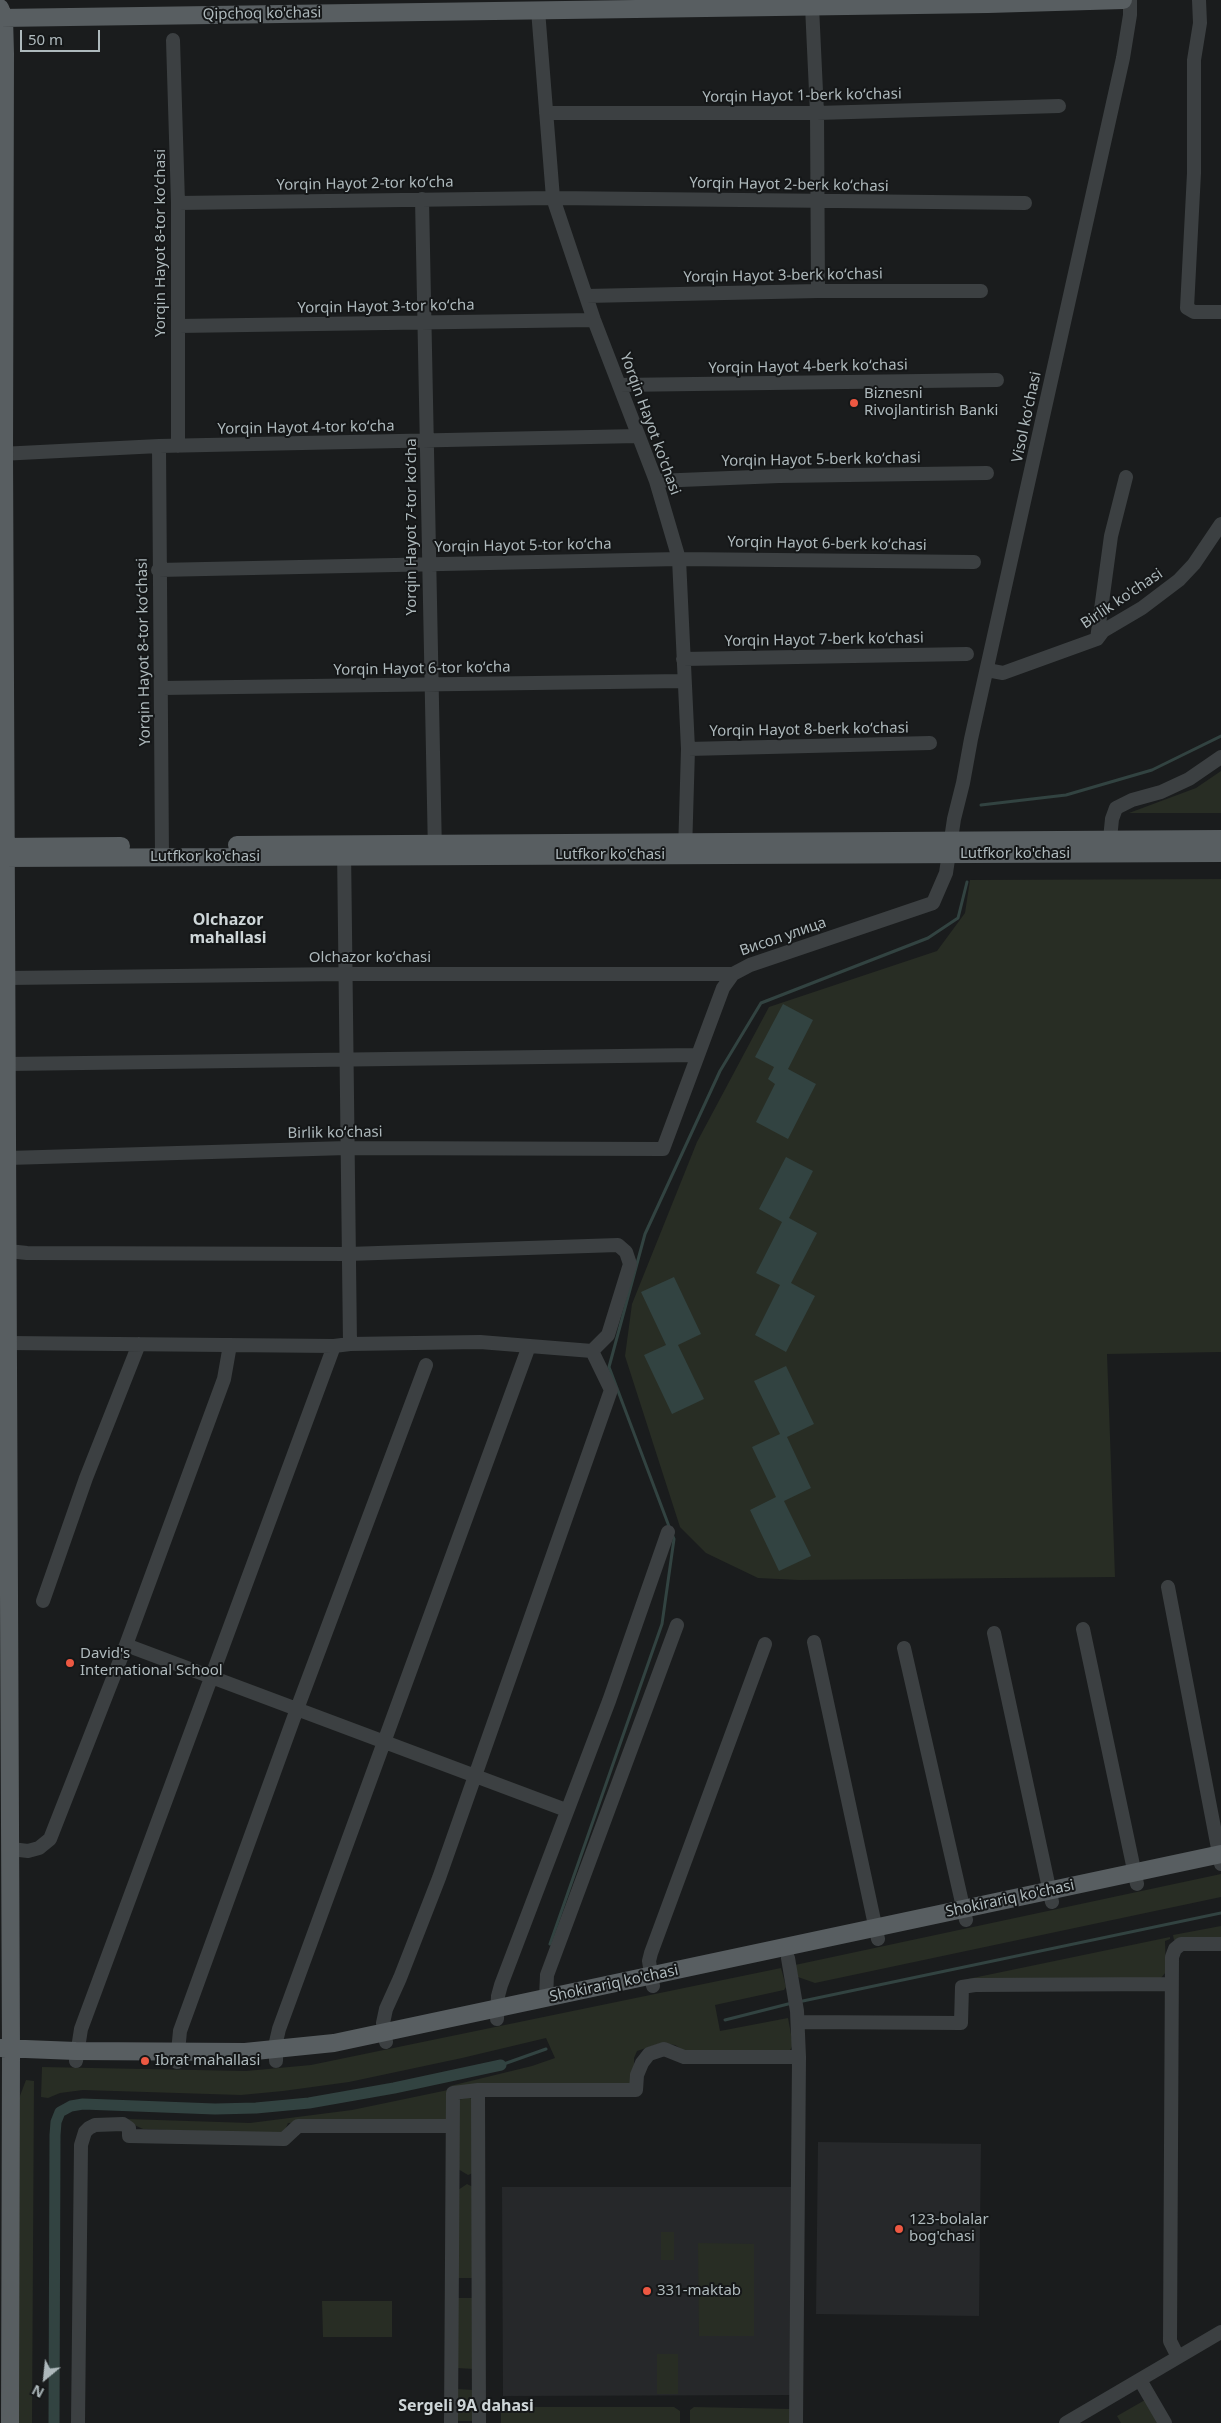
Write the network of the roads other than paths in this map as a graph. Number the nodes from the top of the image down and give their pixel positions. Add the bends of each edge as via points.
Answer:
1 (1124, 0) edge
2 (1130, 0) edge
3 (1200, 0) edge
4 (861, 3) edge
5 (683, 4) edge
6 (812, 6) junction
7 (538, 10) junction
8 (1, 14) edge
9 (173, 40) dead end
10 (1059, 106) dead end
11 (546, 113) junction
12 (817, 113) junction
13 (553, 198) junction
14 (422, 199) junction
15 (818, 202) junction
16 (178, 203) junction
17 (1025, 203) dead end
18 (818, 291) junction
19 (981, 291) dead end
20 (586, 296) junction
21 (1221, 312) edge
22 (594, 320) junction
23 (425, 322) junction
24 (178, 326) junction
25 (997, 380) dead end
26 (619, 385) junction
27 (638, 436) junction
28 (428, 442) junction
29 (159, 446) junction
30 (178, 446) junction
31 (2, 454) edge
32 (987, 473) dead end
33 (1126, 476) dead end
34 (656, 481) junction
35 (1221, 524) edge
36 (679, 559) junction
37 (974, 562) dead end
38 (428, 564) junction
39 (158, 570) junction
40 (1097, 639) junction
41 (967, 654) dead end
42 (683, 659) junction
43 (987, 670) junction
44 (683, 681) junction
45 (430, 685) junction
46 (162, 688) junction
47 (930, 743) dead end
48 (688, 749) junction
49 (1221, 757) edge
50 (1110, 839) junction
51 (1221, 839) edge
52 (950, 847) junction
53 (685, 849) junction
54 (435, 850) junction
55 (162, 851) junction
56 (344, 851) junction
57 (3, 853) edge
58 (1221, 853) edge
59 (344, 974) junction
60 (733, 974) junction
61 (7, 978) junction
62 (3, 998) edge
63 (696, 1055) junction
64 (345, 1062) junction
65 (7, 1064) junction
66 (347, 1148) junction
67 (663, 1149) joint
68 (5, 1152) edge
69 (8, 1251) junction
70 (348, 1254) junction
71 (8, 1342) junction
72 (140, 1344) junction
73 (350, 1344) junction
74 (230, 1345) junction
75 (334, 1346) junction
76 (529, 1346) junction
77 (592, 1351) junction
78 (426, 1365) dead end
79 (4, 1484) edge
80 (668, 1532) dead end
81 (1168, 1587) dead end
82 (43, 1601) dead end
83 (677, 1626) dead end
84 (1083, 1629) dead end
85 (994, 1633) dead end
86 (814, 1642) dead end
87 (765, 1644) dead end
88 (126, 1645) junction
89 (904, 1648) dead end
90 (213, 1678) junction
91 (297, 1709) junction
92 (386, 1742) junction
93 (475, 1775) junction
94 (5, 1798) edge
95 (566, 1810) junction
96 (5, 1843) edge
97 (1220, 1860) edge
98 (1136, 1878) junction
99 (1050, 1897) junction
100 (965, 1915) junction
101 (877, 1933) junction
102 (1221, 1944) edge
103 (788, 1958) junction
104 (652, 1981) junction
105 (1171, 1984) junction
106 (546, 1998) junction
107 (497, 2014) junction
108 (798, 2016) junction
109 (385, 2037) junction
110 (4, 2053) edge
111 (76, 2056) junction
112 (276, 2056) junction
113 (799, 2056) junction
114 (177, 2057) junction
115 (478, 2090) junction
116 (452, 2126) junction
117 (4, 2177) edge
118 (4, 2275) edge
119 (0, 2315) edge
120 (1221, 2332) edge
121 (1178, 2358) junction
122 (5, 2377) edge
123 (1140, 2380) junction
124 (6, 2418) edge
125 (78, 2423) edge
126 (451, 2423) edge
127 (479, 2423) edge
128 (796, 2423) edge
129 (1066, 2423) edge
130 (1165, 2423) edge

1 - 4 main road, Qipchoq ko'chasi
2 - 43 street, Visol koʻchasi via 1123,58
3 - 21 street via 1194,60 1194,173 1187,308 1194,312
4 - 6 main road, Qipchoq ko'chasi
5 - 6 main road, Qipchoq ko'chasi
5 - 7 main road, Qipchoq ko'chasi
6 - 12 street
7 - 8 main road, Qipchoq ko'chasi
7 - 11 street, Yorqin Hayot ko'chasi
8 - 31 main road
9 - 16 street, Yorqin Hayot 8-tor koʻchasi
10 - 12 street, Yorqin Hayot 1-berk koʻchasi
11 - 12 street, Yorqin Hayot 1-berk koʻchasi
11 - 13 street, Yorqin Hayot ko'chasi
12 - 15 street
13 - 14 street, Yorqin Hayot 2-tor koʻcha
13 - 15 street, Yorqin Hayot 2-berk koʻchasi
13 - 20 street, Yorqin Hayot ko'chasi
14 - 16 street, Yorqin Hayot 2-tor koʻcha
14 - 23 street, Yorqin Hayot 7-tor koʻcha
15 - 17 street, Yorqin Hayot 2-berk koʻchasi
15 - 18 street
16 - 24 street, Yorqin Hayot 8-tor koʻchasi
18 - 19 street, Yorqin Hayot 3-berk koʻchasi
18 - 20 street, Yorqin Hayot 3-berk koʻchasi
20 - 22 street, Yorqin Hayot ko'chasi
22 - 23 street, Yorqin Hayot 3-tor koʻcha
22 - 26 street, Yorqin Hayot ko'chasi
23 - 24 street, Yorqin Hayot 3-tor koʻcha
23 - 28 street, Yorqin Hayot 7-tor koʻcha
24 - 30 street, Yorqin Hayot 8-tor koʻchasi
25 - 26 street, Yorqin Hayot 4-berk koʻchasi
26 - 27 street, Yorqin Hayot ko'chasi
27 - 28 street, Yorqin Hayot 4-tor koʻcha
27 - 34 street, Yorqin Hayot ko'chasi
28 - 30 street, Yorqin Hayot 4-tor koʻcha
28 - 38 street, Yorqin Hayot 7-tor koʻcha
29 - 30 street, Yorqin Hayot 4-tor koʻcha
29 - 31 street, Yorqin Hayot 4-tor koʻcha
29 - 39 street, Yorqin Hayot 8-tor koʻchasi
31 - 57 main road
32 - 34 street, Yorqin Hayot 5-berk koʻchasi
33 - 40 street via 1111,536
34 - 36 street, Yorqin Hayot ko'chasi
35 - 40 street, Birlik ko'chasi via 1179,580 1142,608 1103,631
36 - 37 street, Yorqin Hayot 6-berk koʻchasi
36 - 38 street, Yorqin Hayot 5-tor koʻcha
36 - 42 street, Yorqin Hayot ko'chasi
38 - 39 street, Yorqin Hayot 5-tor koʻcha
38 - 45 street, Yorqin Hayot 7-tor koʻcha
39 - 46 street, Yorqin Hayot 8-tor koʻchasi
40 - 43 street, Birlik ko'chasi via 1003,673
41 - 42 street, Yorqin Hayot 7-berk koʻchasi
42 - 44 street, Yorqin Hayot ko'chasi
43 - 52 street, Visol koʻchasi
44 - 45 street, Yorqin Hayot 6-tor koʻcha
44 - 48 street, Yorqin Hayot ko'chasi
45 - 46 street, Yorqin Hayot 6-tor koʻcha
45 - 54 street, Yorqin Hayot 7-tor koʻcha
46 - 55 street, Yorqin Hayot 8-tor koʻchasi
47 - 48 street, Yorqin Hayot 8-berk koʻchasi
48 - 53 street, Yorqin Hayot ko'chasi
49 - 50 street via 1189,780 1116,808
50 - 51 main road, Lutfkor ko'chasi
50 - 52 main road, Lutfkor ko'chasi
52 - 53 main road, Lutfkor ko'chasi
52 - 58 main road, Lutfkor ko'chasi
52 - 60 street, Висол улица via 938,893 928,906 750,964
53 - 54 main road, Lutfkor ko'chasi
54 - 56 main road, Lutfkor ko'chasi
55 - 56 main road, Lutfkor ko'chasi
55 - 57 main road, Lutfkor ko'chasi
56 - 59 street
57 - 61 main road
59 - 60 street, Olchazor koʻchasi
59 - 61 street, Olchazor koʻchasi
59 - 64 street
60 - 63 street, Висол улица via 723,988
61 - 62 main road
62 - 65 main road
63 - 64 street
63 - 67 street, Висол улица
64 - 65 street
64 - 66 street
65 - 68 main road
66 - 67 street, Birlik koʻchasi
66 - 68 street, Birlik koʻchasi
66 - 70 street
68 - 69 main road
69 - 70 street
69 - 71 main road
70 - 73 street
70 - 77 street via 618,1244 626,1252 630,1264 608,1335
71 - 72 street
71 - 79 main road
72 - 74 street
72 - 82 street via 86,1478
73 - 75 street
73 - 76 street via 480,1342
74 - 75 street
74 - 88 street via 224,1378
75 - 90 street
76 - 77 street
76 - 92 street
77 - 93 street via 612,1390
78 - 91 street
79 - 94 main road
80 - 95 street via 609,1701
81 - 97 street
83 - 106 street via 547,1975
84 - 98 street
85 - 99 street
86 - 101 street
87 - 104 street via 651,1953
88 - 90 street
88 - 96 street via 50,1839 40,1848 28,1850
89 - 100 street
90 - 91 street
90 - 111 street via 81,2029
91 - 92 street
91 - 114 street via 180,2031
92 - 93 street
92 - 112 street via 279,2029
93 - 95 street
93 - 109 street via 439,1878 386,2008
94 - 96 main road
95 - 107 street via 501,1986
96 - 110 main road
97 - 98 main road, Shokirariq ko'chasi
98 - 99 main road, Shokirariq ko'chasi
99 - 100 main road, Shokirariq ko'chasi
100 - 101 main road, Shokirariq ko'chasi
101 - 103 main road, Shokirariq ko'chasi
101 - 104 main road, Shokirariq ko'chasi
102 - 105 street via 1178,1946 1172,1956
103 - 104 main road, Shokirariq ko'chasi
103 - 108 street
104 - 106 main road, Shokirariq ko'chasi
104 - 107 main road, Shokirariq ko'chasi
105 - 108 street via 962,1982 961,2024
105 - 121 street via 1170,2341
106 - 107 main road, Shokirariq ko'chasi
107 - 109 main road, Shokirariq ko'chasi
108 - 113 street
109 - 112 main road, Shokirariq ko'chasi via 315,2056
110 - 111 main road, Shokirariq ko'chasi
110 - 117 main road
111 - 114 main road, Shokirariq ko'chasi
112 - 114 main road, Shokirariq ko'chasi via 244,2063
113 - 115 street via 684,2057 664,2049 649,2054 642,2063 636,2090
113 - 128 street
115 - 116 street via 453,2093
115 - 127 street
116 - 125 street via 298,2126 284,2139 129,2136 129,2128 123,2124 89,2128 81,2145
116 - 126 street
117 - 118 main road
118 - 119 main road
118 - 122 main road
120 - 121 street
121 - 123 street
122 - 124 main road
123 - 129 street
123 - 130 street

